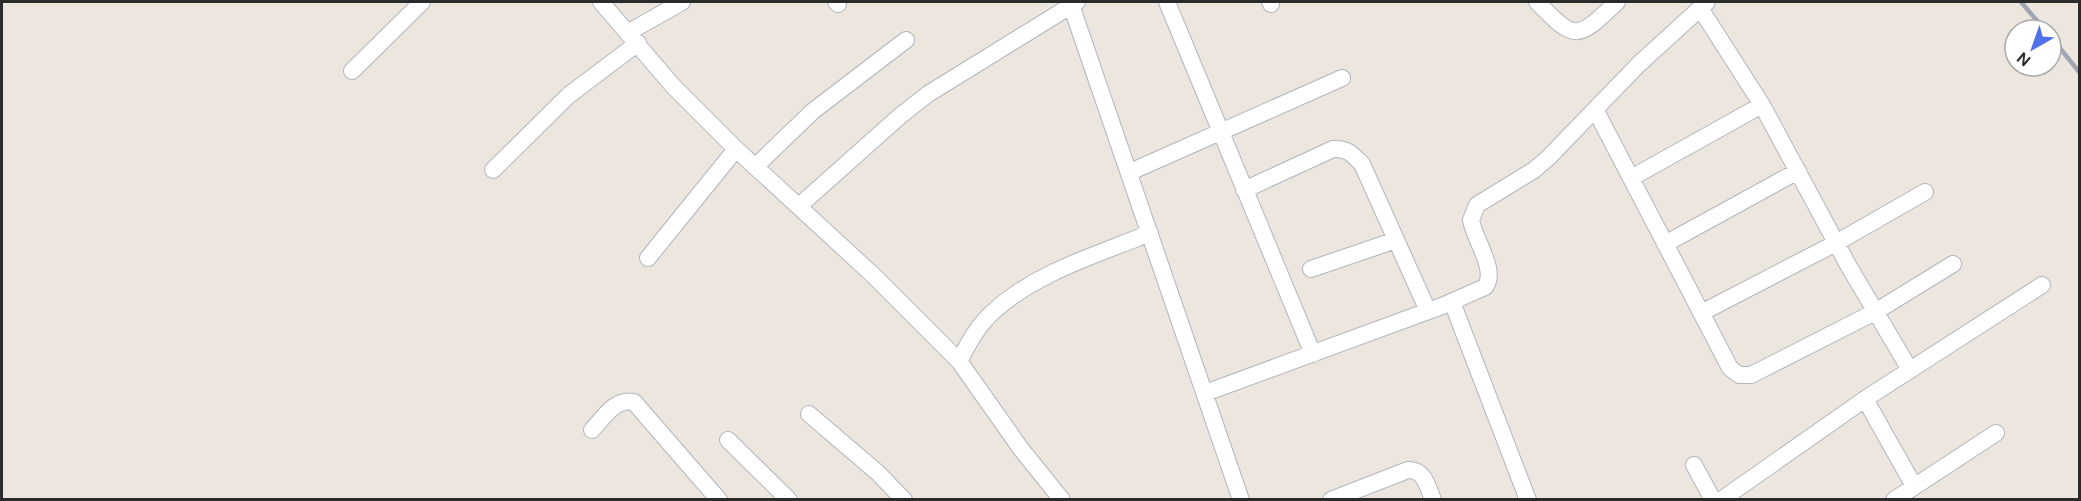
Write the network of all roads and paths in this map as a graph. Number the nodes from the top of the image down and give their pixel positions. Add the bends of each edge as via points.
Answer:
1 (422, 2) edge
2 (601, 2) edge
3 (682, 2) edge
4 (1167, 2) edge
5 (1537, 2) edge
6 (1617, 2) edge
7 (1073, 3) edge
8 (1703, 5) edge
9 (633, 38) junction
10 (906, 40) dead end
11 (352, 71) dead end
12 (1342, 78) dead end
13 (1762, 105) junction
14 (1596, 111) junction
15 (1220, 132) junction
16 (736, 149) junction
17 (755, 167) junction
18 (493, 170) dead end
19 (1798, 171) junction
20 (1130, 172) junction
21 (1631, 178) junction
22 (1244, 190) junction
23 (1925, 192) dead end
24 (799, 206) junction
25 (1150, 232) junction
26 (1396, 240) junction
27 (1836, 243) junction
28 (1665, 244) junction
29 (648, 258) dead end
30 (1953, 264) dead end
31 (1311, 269) dead end
32 (2042, 285) dead end
33 (1452, 302) junction
34 (1428, 311) junction
35 (1875, 312) junction
36 (1701, 313) junction
37 (1313, 354) junction
38 (959, 361) junction
39 (1910, 370) junction
40 (1205, 393) junction
41 (1865, 399) junction
42 (809, 414) dead end
43 (592, 430) dead end
44 (1996, 433) dead end
45 (728, 440) dead end
46 (1694, 465) dead end
47 (1914, 486) junction
48 (779, 496) edge
49 (719, 500) edge
50 (904, 500) edge
51 (1062, 500) edge
52 (1241, 500) edge
53 (1331, 500) edge
54 (1433, 500) edge
55 (1528, 500) edge
56 (1713, 500) edge
57 (1721, 500) edge
58 (1894, 500) edge

1 - 11 street
2 - 9 street
3 - 9 street
4 - 15 street
5 - 6 street via 1571,32 1594,24
7 - 20 street
7 - 24 street via 928,94
8 - 13 street
8 - 14 street via 1639,64
9 - 16 street via 673,86
9 - 18 street
10 - 17 street via 813,111
12 - 15 street
13 - 19 street
13 - 21 street
14 - 21 street
14 - 33 street via 1534,170 1477,205 1472,212 1472,227 1490,272 1490,282
15 - 20 street
15 - 22 street
16 - 17 street
16 - 29 street
17 - 24 street
19 - 27 street
19 - 28 street
20 - 25 street
21 - 28 street
22 - 26 street via 1342,148 1362,164
22 - 37 street
23 - 27 street
24 - 38 street
25 - 38 street via 1030,285 993,312 972,336
25 - 40 street
26 - 31 street
26 - 34 street
27 - 35 street
27 - 36 street
28 - 36 street
30 - 35 street
32 - 39 street
33 - 34 street
33 - 55 street
34 - 37 street
35 - 36 street via 1751,375 1739,375 1730,368
35 - 39 street
37 - 40 street
38 - 51 street
39 - 41 street
40 - 52 street
41 - 47 street
41 - 57 street
42 - 50 street
43 - 49 street via 618,403 634,402
44 - 47 street
45 - 48 street
46 - 56 street
47 - 58 street
53 - 54 street via 1413,470 1422,476

